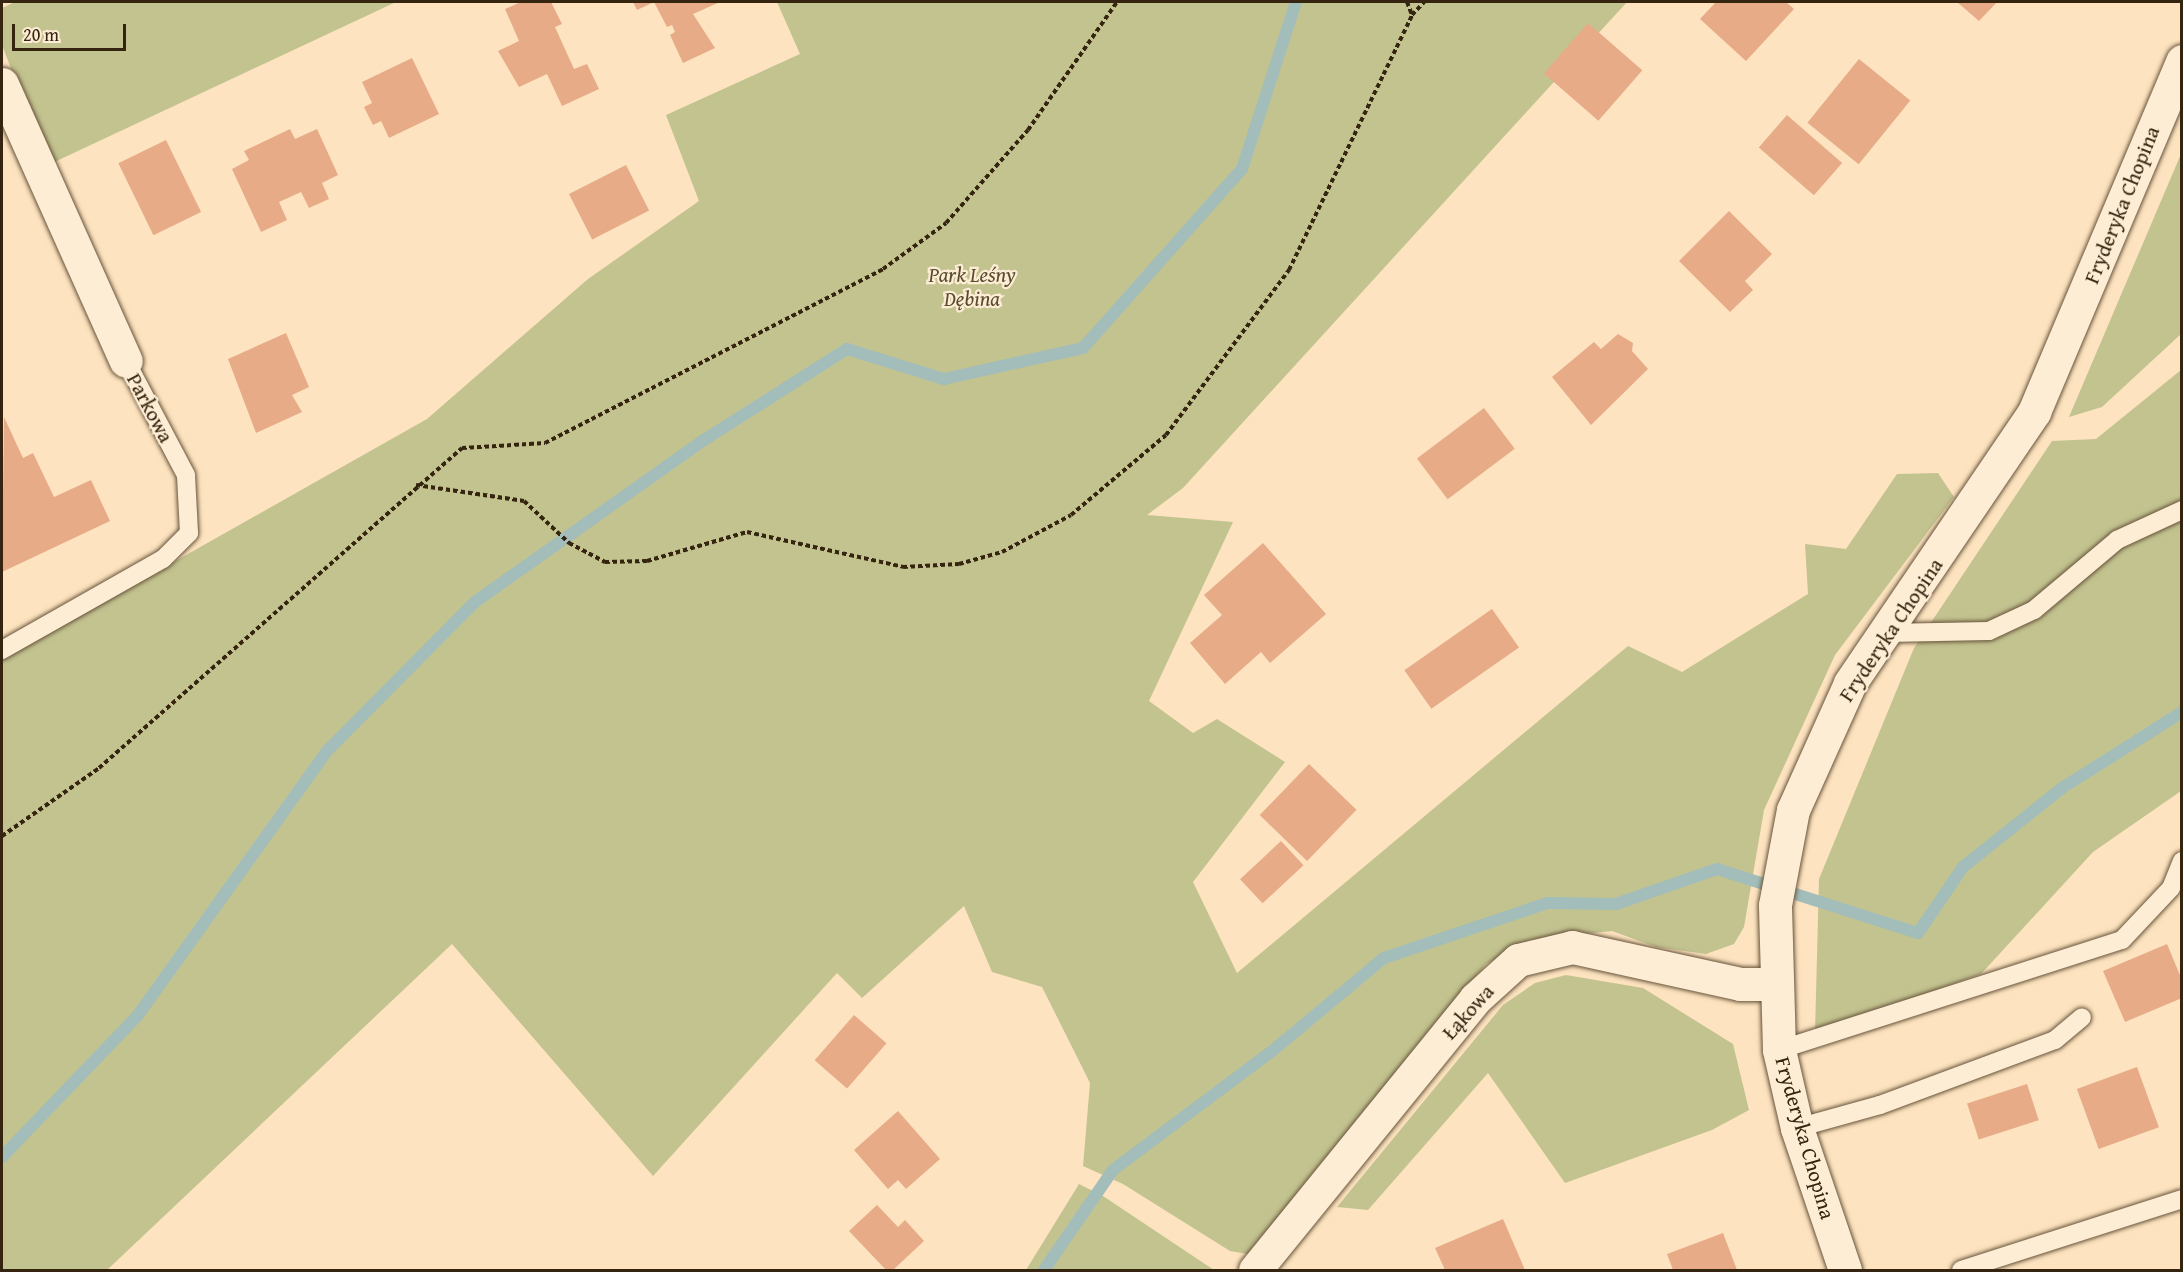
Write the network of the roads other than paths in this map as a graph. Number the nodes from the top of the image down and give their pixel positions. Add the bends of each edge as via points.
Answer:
1 (2181, 61) edge
2 (2, 84) edge
3 (126, 361) joint
4 (2181, 510) edge
5 (1886, 633) junction
6 (2, 650) edge
7 (2181, 861) edge
8 (1774, 984) junction
9 (2082, 1017) dead end
10 (1779, 1050) junction
11 (1797, 1128) junction
12 (2181, 1199) edge
13 (1255, 1270) edge
14 (1845, 1270) edge
15 (1961, 1270) edge

1 - 5 street, Fryderyka Chopina via 2034,412
2 - 3 street, Parkowa
3 - 6 lane, Parkowa via 186,475 189,533 163,559
4 - 5 lane via 2117,540 2034,610 1989,631
5 - 8 street, Fryderyka Chopina via 1850,683 1813,758 1794,810 1775,905
7 - 10 lane via 2171,888 2122,940
8 - 10 street, Fryderyka Chopina
8 - 13 street, Łąkowa via 1740,984 1572,947 1518,960 1475,999
9 - 11 lane via 2045,1044 1880,1105
10 - 11 street, Fryderyka Chopina
11 - 14 street, Fryderyka Chopina
12 - 15 lane

